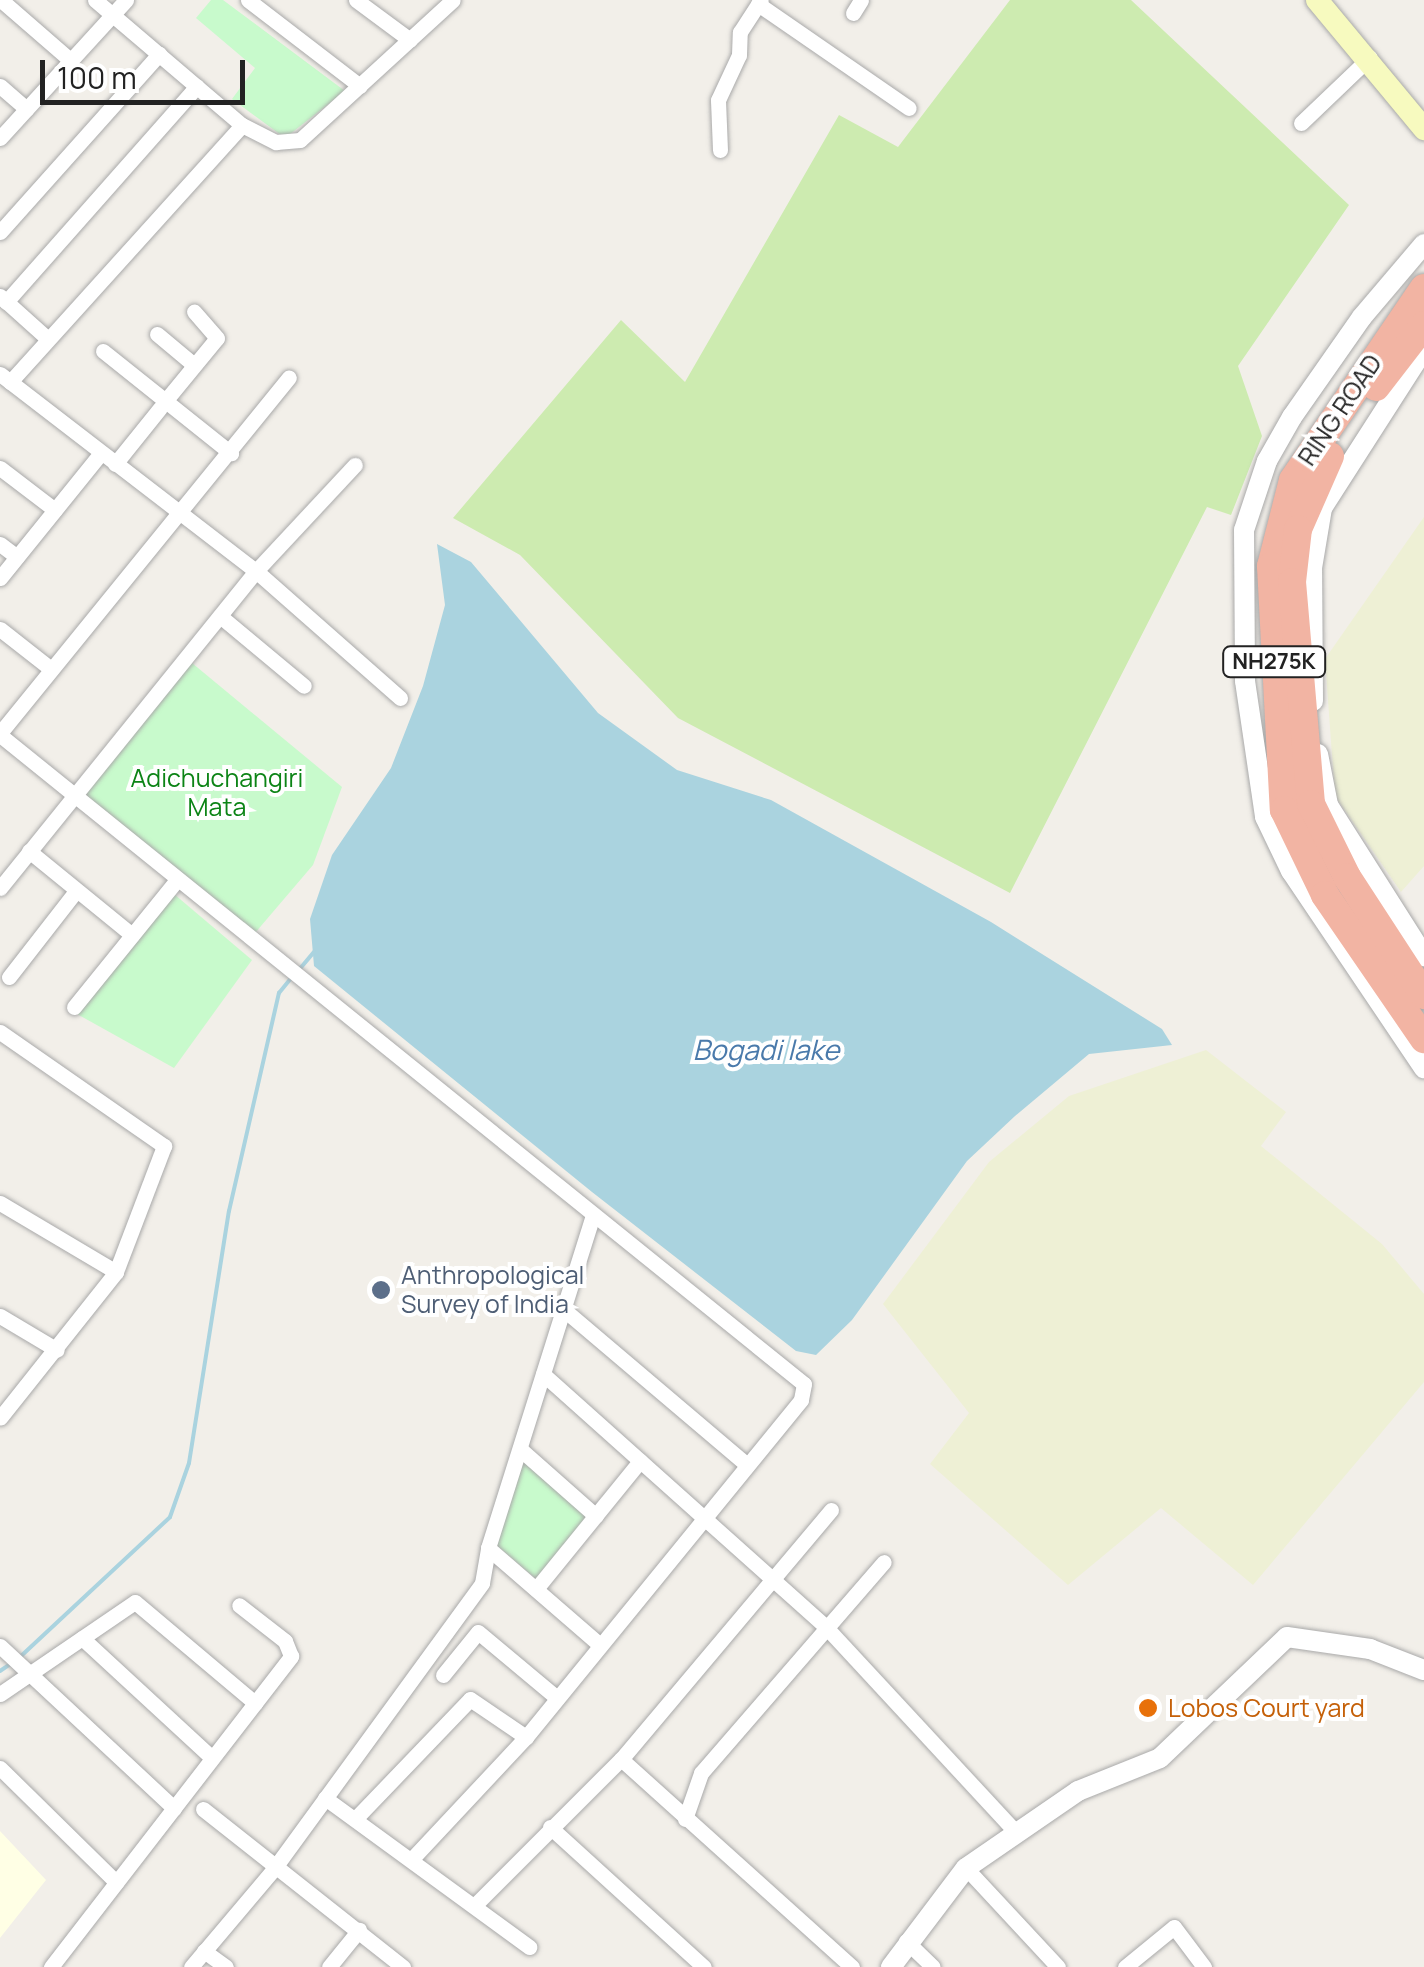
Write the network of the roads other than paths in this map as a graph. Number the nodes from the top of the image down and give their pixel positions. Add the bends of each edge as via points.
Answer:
1 (1, 0) edge
2 (95, 0) edge
3 (126, 0) edge
4 (248, 0) edge
5 (356, 0) edge
6 (453, 0) edge
7 (1317, 0) edge
8 (1331, 0) edge
9 (760, 2) edge
10 (114, 16) junction
11 (410, 40) junction
12 (159, 54) junction
13 (1370, 56) junction
14 (70, 60) junction
15 (0, 86) edge
16 (197, 86) junction
17 (360, 86) junction
18 (1424, 105) edge
19 (909, 108) dead end
20 (26, 109) junction
21 (1301, 123) dead end
22 (242, 124) junction
23 (1424, 129) edge
24 (0, 138) edge
25 (720, 150) dead end
26 (0, 232) edge
27 (1424, 244) edge
28 (1424, 288) edge
29 (3, 299) edge
30 (194, 312) dead end
31 (1424, 325) edge
32 (156, 334) dead end
33 (48, 339) junction
34 (1424, 349) edge
35 (104, 352) dead end
36 (194, 365) junction
37 (5, 378) edge
38 (289, 378) dead end
39 (1306, 396) junction
40 (163, 404) junction
41 (1337, 412) junction
42 (101, 453) junction
43 (231, 453) junction
44 (115, 464) junction
45 (354, 465) dead end
46 (0, 468) edge
47 (55, 510) junction
48 (180, 514) junction
49 (0, 544) edge
50 (17, 556) junction
51 (256, 571) junction
52 (0, 578) edge
53 (220, 616) junction
54 (0, 629) edge
55 (51, 670) junction
56 (304, 686) dead end
57 (400, 698) dead end
58 (0, 734) edge
59 (74, 796) junction
60 (29, 852) junction
61 (177, 880) junction
62 (0, 888) edge
63 (76, 891) junction
64 (132, 935) junction
65 (1424, 956) edge
66 (9, 977) dead end
67 (1424, 994) edge
68 (74, 1007) dead end
69 (0, 1032) edge
70 (1424, 1040) edge
71 (1424, 1068) edge
72 (0, 1203) edge
73 (593, 1215) junction
74 (116, 1272) junction
75 (562, 1308) junction
76 (0, 1316) edge
77 (57, 1350) junction
78 (543, 1374) junction
79 (0, 1418) edge
80 (520, 1449) junction
81 (640, 1461) junction
82 (745, 1464) junction
83 (831, 1510) dead end
84 (596, 1516) junction
85 (704, 1518) junction
86 (488, 1548) junction
87 (884, 1562) dead end
88 (775, 1582) junction
89 (536, 1589) junction
90 (239, 1605) dead end
91 (824, 1625) junction
92 (82, 1638) junction
93 (599, 1644) junction
94 (4, 1650) edge
95 (29, 1669) junction
96 (1424, 1670) edge
97 (443, 1675) dead end
98 (0, 1694) edge
99 (557, 1698) junction
100 (255, 1703) junction
101 (526, 1737) junction
102 (212, 1758) junction
103 (620, 1759) junction
104 (0, 1768) edge
105 (325, 1798) junction
106 (174, 1808) junction
107 (203, 1809) dead end
108 (355, 1820) junction
109 (685, 1820) junction
110 (550, 1826) junction
111 (1014, 1830) junction
112 (411, 1860) junction
113 (966, 1868) junction
114 (273, 1870) junction
115 (116, 1882) junction
116 (475, 1905) junction
117 (359, 1930) junction
118 (906, 1941) junction
119 (529, 1947) dead end
120 (204, 1950) junction
121 (51, 1967) edge
122 (190, 1967) edge
123 (226, 1967) edge
124 (329, 1967) edge
125 (403, 1967) edge
126 (704, 1967) edge
127 (852, 1967) edge
128 (891, 1967) edge
129 (933, 1967) edge
130 (1058, 1967) edge
131 (1125, 1967) edge
132 (1204, 1967) edge

1 - 14 street
2 - 10 street
3 - 10 street
4 - 17 street
5 - 11 street
6 - 11 street
7 - 13 main road
8 - 18 main road
9 - 19 street
9 - 25 street via 740,32 739,55 718,100
10 - 12 street
10 - 14 street
11 - 17 street
12 - 16 street
12 - 26 street
13 - 21 street
13 - 23 main road
14 - 20 street
15 - 20 street
16 - 22 street
16 - 29 street
17 - 22 street via 300,140 276,142
20 - 24 street
22 - 33 street
27 - 39 street
28 - 41 highway, RING ROAD / NH275K
29 - 33 street
30 - 36 street via 216,338
31 - 67 highway, RING ROAD / NH275K via 1312,484 1292,582 1311,804 1347,876
32 - 36 street
33 - 37 street
34 - 65 street via 1322,508 1312,568 1313,728 1328,805
35 - 40 street
36 - 40 street
37 - 42 street
38 - 43 street
39 - 41 street
39 - 71 street via 1267,461 1244,530 1252,763 1265,817 1290,871
40 - 43 street
40 - 44 street
41 - 70 highway, RING ROAD / NH275K via 1293,480 1271,566 1284,810 1325,894
42 - 44 street
42 - 47 street
43 - 48 street
44 - 48 street
45 - 51 street
46 - 47 street
47 - 50 street
48 - 51 street
48 - 55 street
49 - 50 street
50 - 52 street
51 - 53 street
51 - 57 street
53 - 56 street
53 - 59 street
54 - 55 street
55 - 58 street
58 - 59 street
59 - 60 street
59 - 61 street
60 - 62 street
60 - 63 street
61 - 64 street
61 - 73 street
63 - 64 street
63 - 66 street
64 - 68 street
69 - 74 street via 164,1146
72 - 74 street
73 - 75 street
73 - 82 street via 804,1384 801,1400
74 - 77 street
75 - 78 street
75 - 82 street
76 - 77 street
77 - 79 street
78 - 80 street
78 - 81 street
80 - 84 street
80 - 86 street
81 - 84 street
81 - 85 street
82 - 85 street
83 - 88 street
84 - 89 street
85 - 88 street
85 - 93 street
86 - 89 street
86 - 105 street via 482,1583
87 - 91 street
88 - 91 street
88 - 103 street
89 - 93 street
90 - 100 street via 285,1641 292,1656
91 - 109 street via 702,1773
91 - 111 street
92 - 95 street
92 - 100 street via 135,1602
92 - 102 street
93 - 99 street
94 - 95 street
95 - 98 street
95 - 106 street
96 - 111 street via 1370,1649 1287,1638 1160,1758 1078,1791
97 - 99 street via 478,1632
99 - 101 street
100 - 102 street
101 - 108 street via 470,1698
101 - 112 street
102 - 106 street
103 - 109 street
103 - 110 street
104 - 115 street
105 - 108 street
105 - 114 street
106 - 115 street
107 - 114 street
108 - 112 street
109 - 127 street
110 - 116 street
110 - 126 street
111 - 113 street
112 - 116 street
113 - 118 street
113 - 130 street
114 - 117 street
114 - 120 street
115 - 121 street
116 - 119 street
117 - 124 street
117 - 125 street
118 - 128 street
118 - 129 street
120 - 122 street
120 - 123 street
131 - 132 street via 1174,1927

